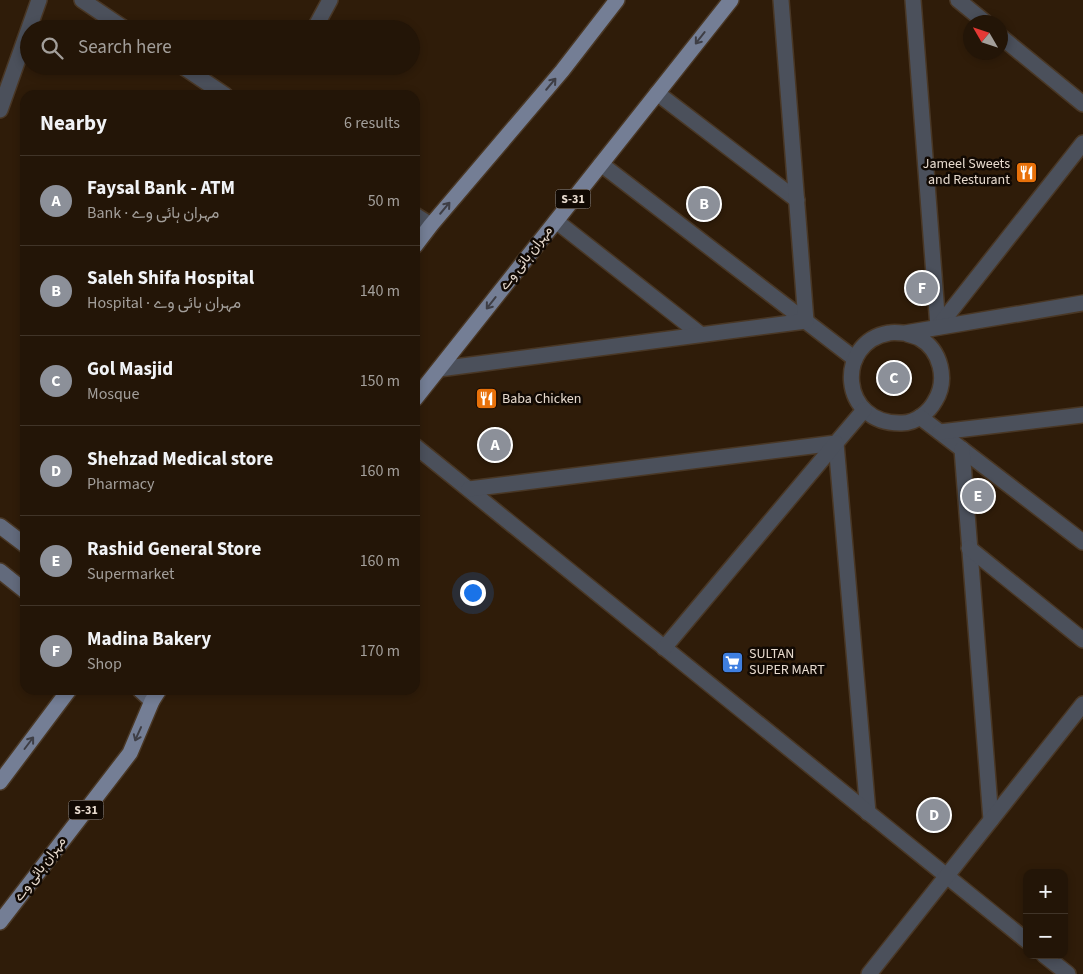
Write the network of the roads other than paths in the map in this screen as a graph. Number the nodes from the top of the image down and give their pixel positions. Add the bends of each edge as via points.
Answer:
1 (38, 0) edge
2 (82, 0) edge
3 (330, 0) edge
4 (618, 0) edge
5 (731, 0) edge
6 (782, 0) edge
7 (913, 0) edge
8 (958, 0) edge
9 (976, 15) edge
10 (31, 20) edge
11 (112, 20) edge
12 (319, 20) edge
13 (1008, 43) edge
14 (20, 52) edge
15 (195, 75) edge
16 (218, 90) edge
17 (657, 93) junction
18 (1083, 104) edge
19 (0, 110) edge
20 (1083, 143) edge
21 (601, 164) junction
22 (797, 200) junction
23 (420, 218) edge
24 (556, 221) junction
25 (431, 225) junction
26 (420, 239) edge
27 (1083, 304) edge
28 (806, 321) junction
29 (938, 328) junction
30 (905, 333) junction
31 (700, 334) junction
32 (856, 359) junction
33 (439, 369) junction
34 (420, 393) edge
35 (864, 410) junction
36 (1077, 416) edge
37 (920, 417) junction
38 (1083, 426) edge
39 (940, 432) junction
40 (836, 443) junction
41 (962, 449) junction
42 (420, 450) edge
43 (469, 489) junction
44 (0, 526) edge
45 (20, 541) edge
46 (1083, 542) edge
47 (970, 548) junction
48 (0, 571) edge
49 (20, 587) edge
50 (1083, 640) edge
51 (664, 648) junction
52 (64, 695) edge
53 (155, 696) edge
54 (1083, 704) edge
55 (0, 782) edge
56 (868, 813) junction
57 (991, 820) junction
58 (946, 877) junction
59 (0, 922) edge
60 (1023, 938) edge
61 (1049, 959) edge
62 (869, 974) edge
63 (1068, 974) edge

1 - 10 street
2 - 11 street
3 - 12 street
25 -> 4 main road
5 -> 17 main road, مہران ہائی وے / S-31
6 - 22 street
7 - 29 street
8 - 9 street
13 - 18 street
14 - 19 street
15 - 16 street
17 - 21 main road, مہران ہائی وے / S-31
17 - 22 street
20 - 29 street
21 - 24 main road, مہران ہائی وے / S-31
21 - 28 street
22 - 28 street
23 - 25 street
24 - 31 street
24 -> 33 main road, مہران ہائی وے / S-31
25 - 26 main road
27 - 29 street
28 - 31 street
28 - 32 street
29 - 30 street
30 - 32 street via 889,333 874,338
30 - 37 street via 920,338 932,348 942,377 940,393 932,407
31 - 33 street
32 - 35 street via 852,386
33 - 34 main road, مہران ہائی وے / S-31
35 - 37 street via 890,423 906,423
35 - 40 street
36 - 38 street
36 - 39 street
37 - 39 street
39 - 41 street
40 - 43 street
40 - 51 street
40 - 56 street
41 - 46 street
41 - 47 street
42 - 43 street
43 - 51 street
44 - 45 street
47 - 50 street
47 - 57 street
48 - 49 street
51 - 56 street
55 -> 52 main road
53 -> 59 main road, مہران ہائی وے / S-31 via 130,752
54 - 57 street
56 - 58 street
57 - 58 street
58 - 60 street
58 - 62 street
61 - 63 street

